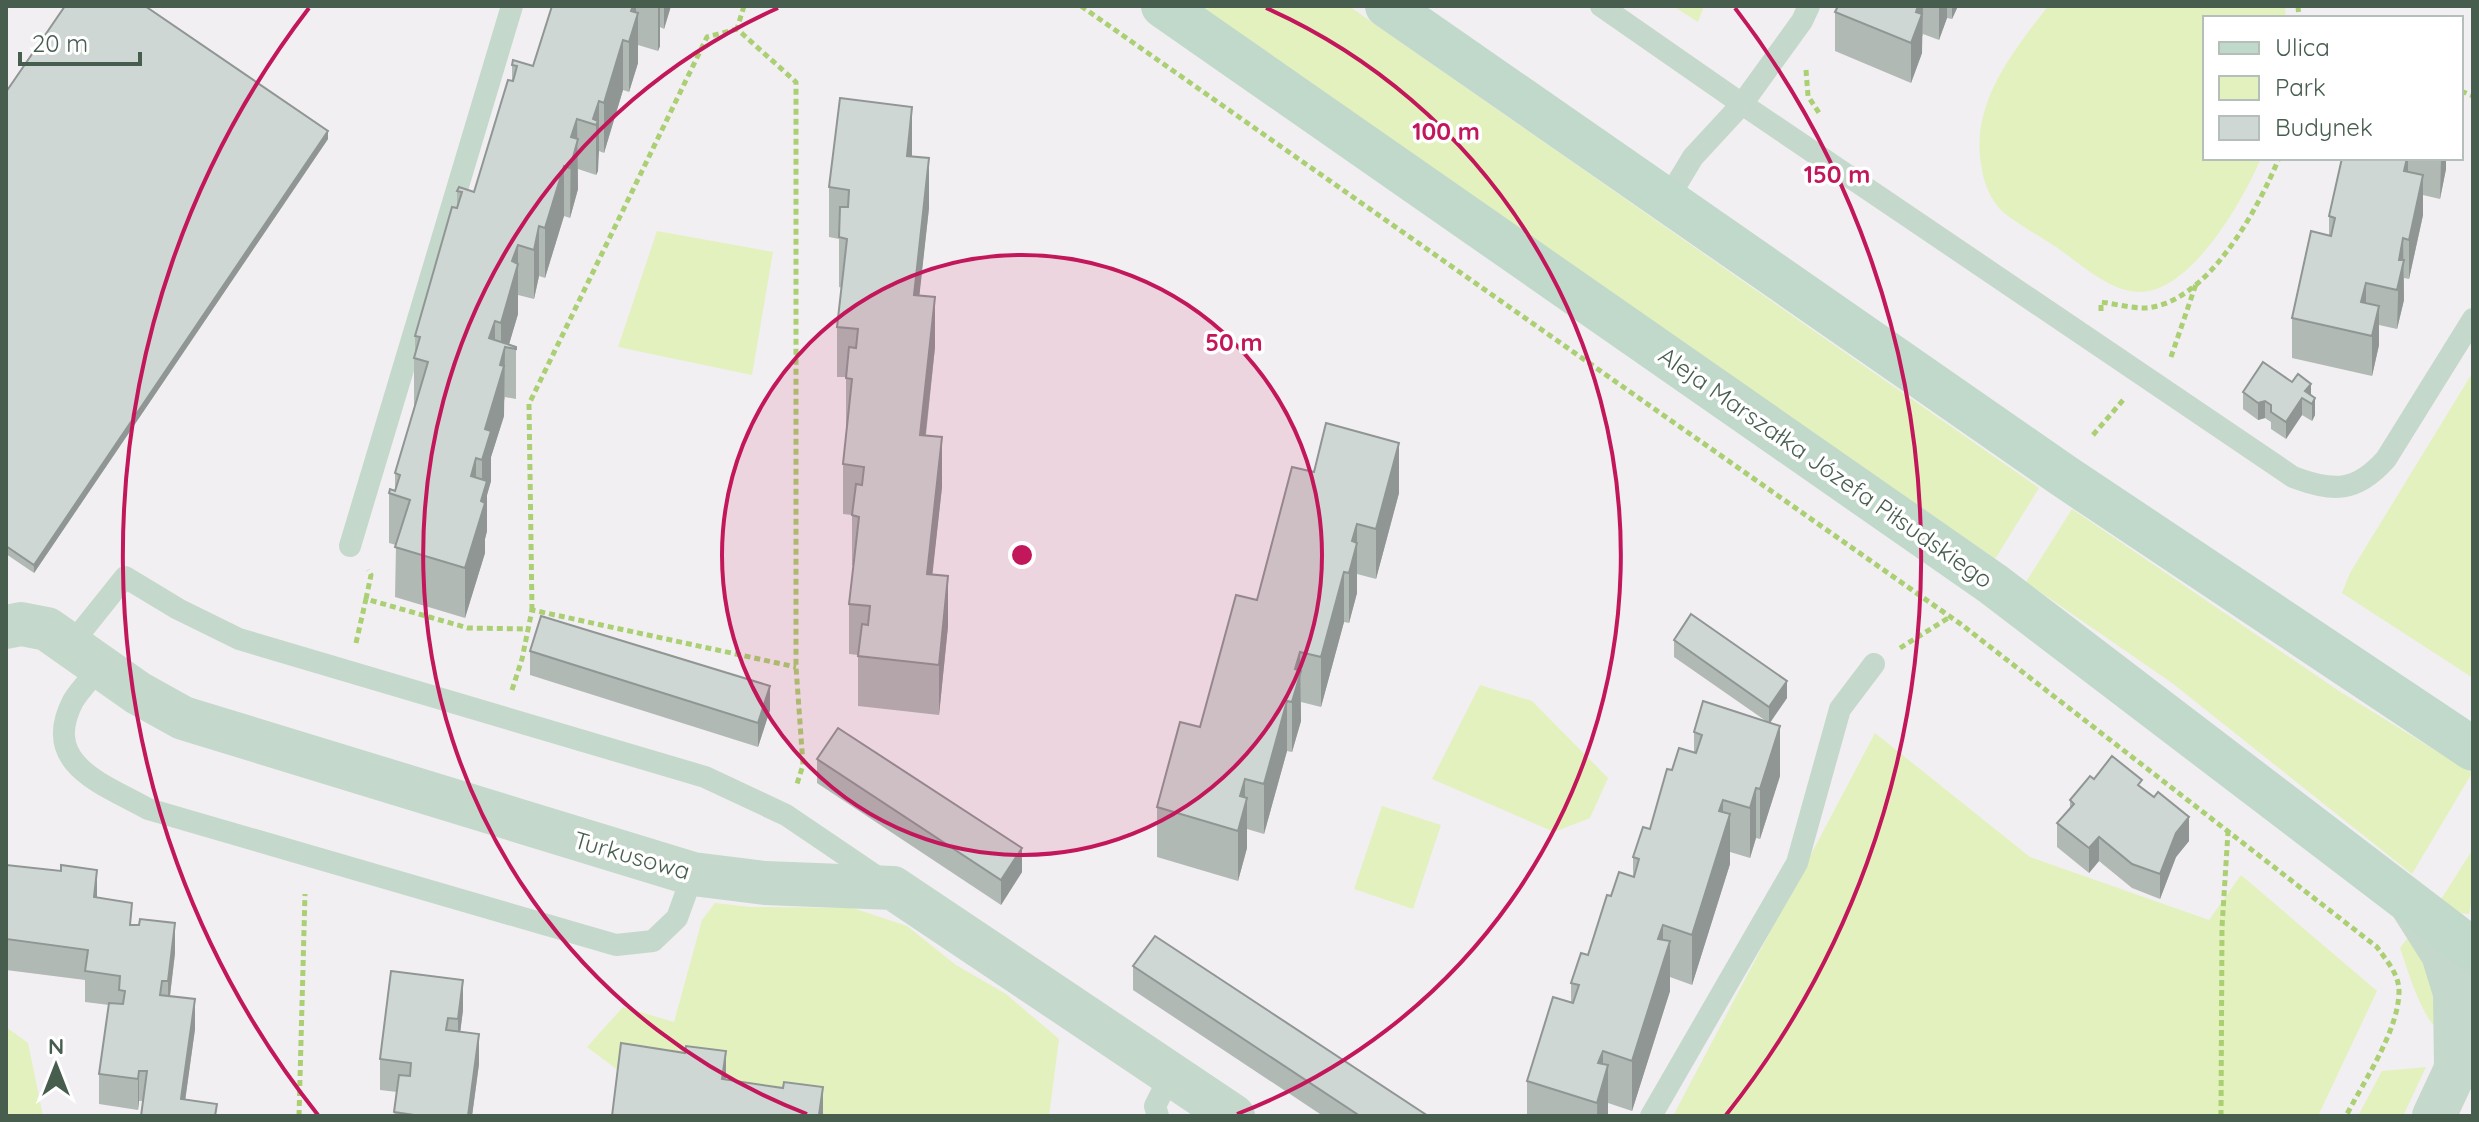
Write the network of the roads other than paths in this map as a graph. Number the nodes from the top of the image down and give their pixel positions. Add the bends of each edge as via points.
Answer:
1 (512, 6) edge
2 (1163, 6) edge
3 (1387, 6) edge
4 (1601, 6) edge
5 (1809, 6) edge
6 (1742, 104) junction
7 (1667, 200) junction
8 (2473, 319) edge
9 (350, 546) dead end
10 (6, 627) edge
11 (85, 657) junction
12 (1874, 664) road end
13 (2473, 749) edge
14 (693, 874) junction
15 (893, 888) junction
16 (2408, 899) junction
17 (2473, 950) edge
18 (2465, 1050) edge
19 (1171, 1074) junction
20 (1158, 1116) edge
21 (1233, 1116) edge
22 (1651, 1116) edge
23 (2434, 1116) edge

1 - 9 lane
2 - 16 main road, Aleja Marszałka Józefa Piłsudskiego via 1993,584
3 - 7 main road
4 - 6 lane
5 - 6 lane
6 - 7 lane via 1693,157
6 - 8 lane via 2142,377 2293,477 2320,487 2347,487 2371,477
7 - 13 main road via 2064,476
10 - 11 street, Turkusowa via 47,629
11 - 14 street, Turkusowa via 183,718
11 - 14 lane via 64,729 65,751 83,773 148,809 616,945 653,941 677,918
11 - 15 lane via 125,577 239,639 705,777 786,815
12 - 22 lane via 1840,709 1797,863
14 - 15 street, Turkusowa
15 - 19 street
16 - 17 main road, Aleja Marszałka Józefa Piłsudskiego
16 - 18 street via 2443,954
18 - 23 street
19 - 20 lane via 1155,1106
19 - 21 street

